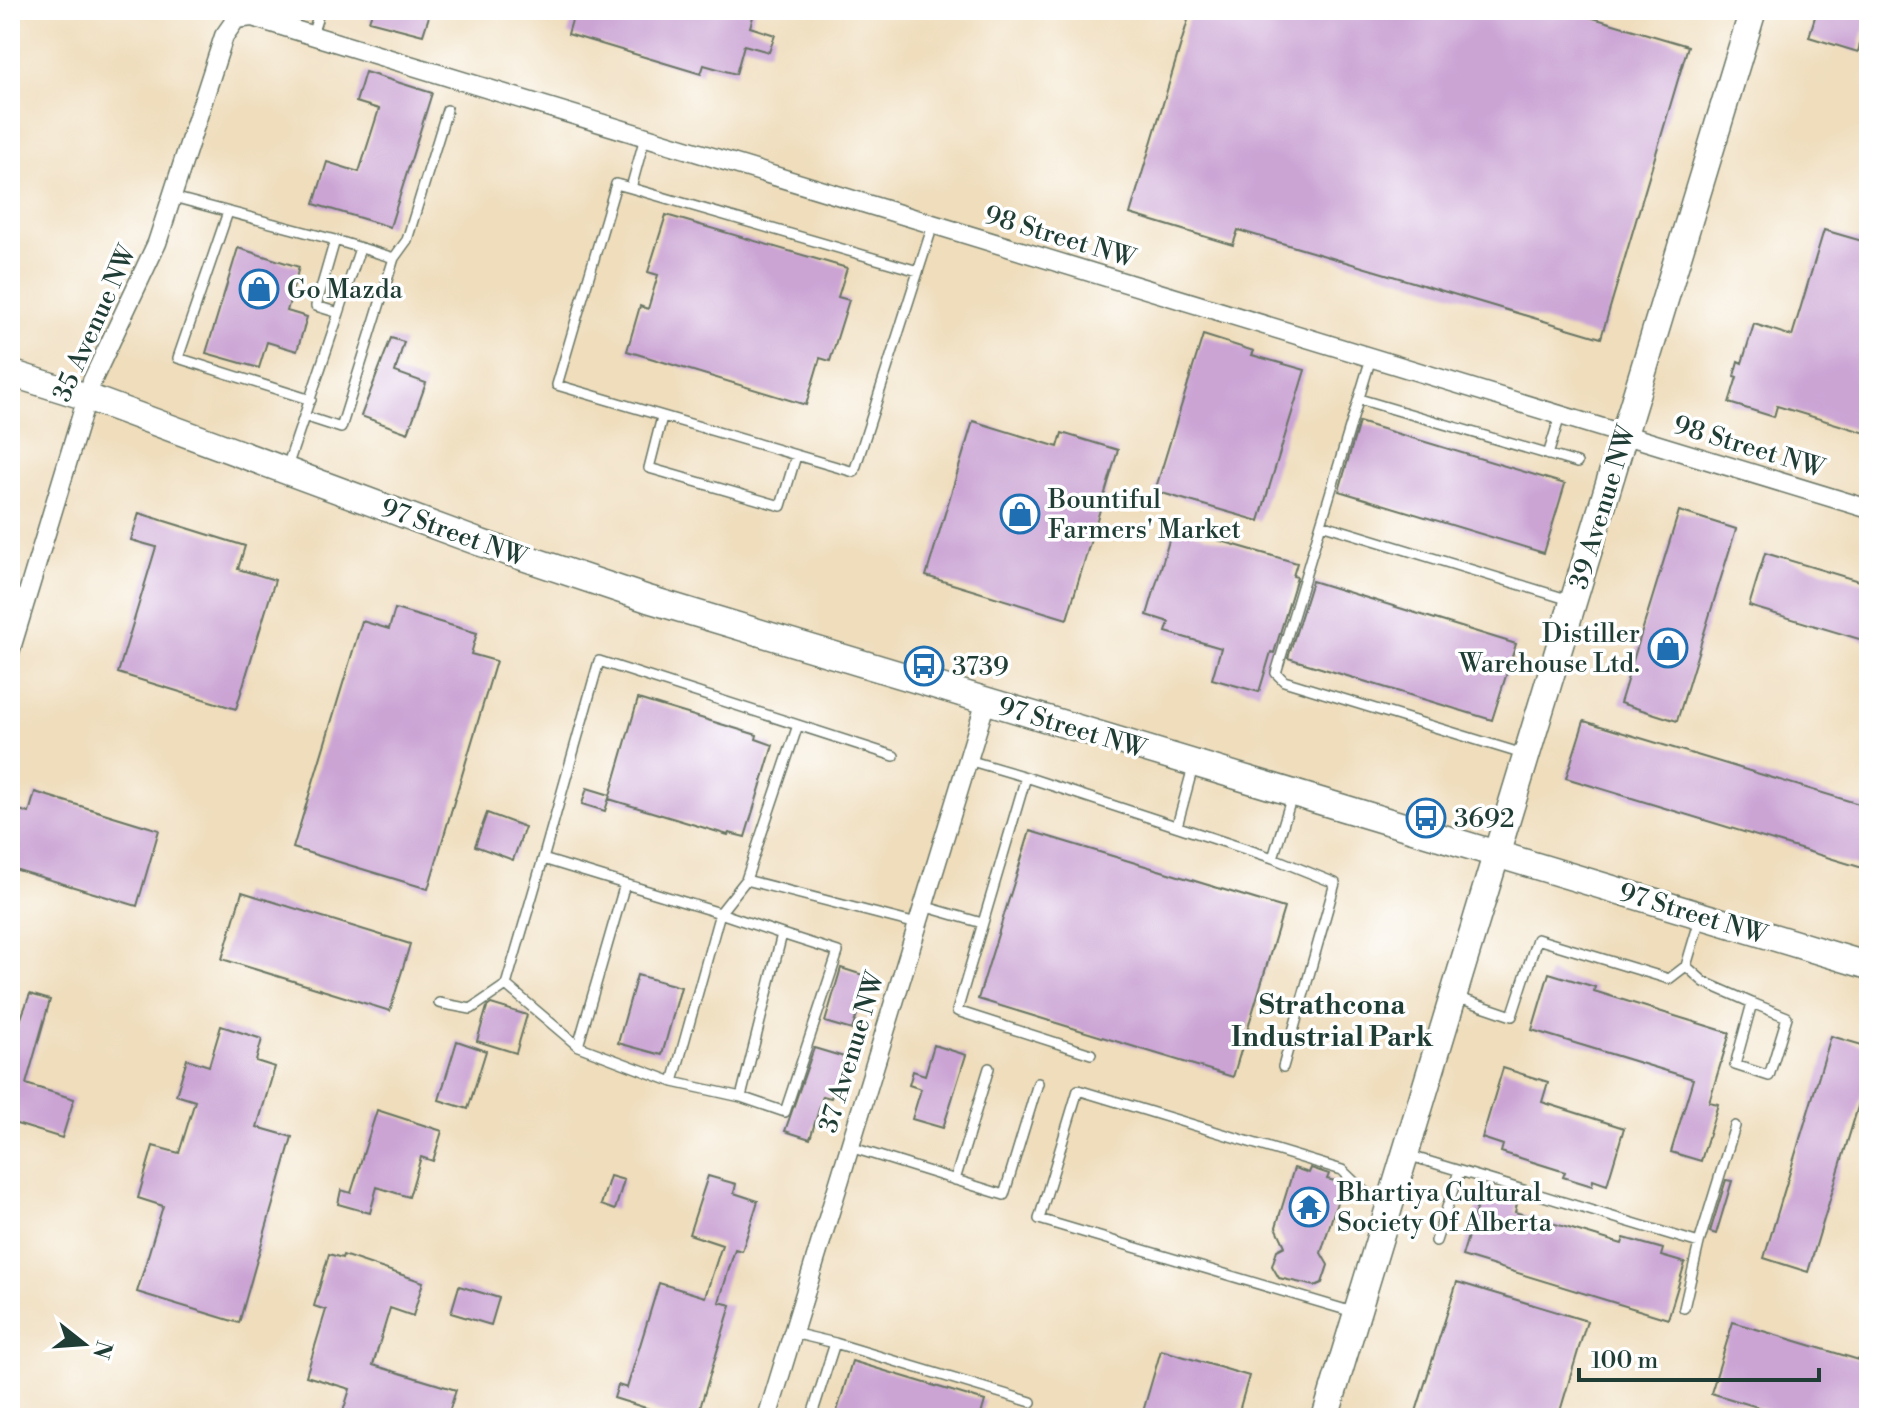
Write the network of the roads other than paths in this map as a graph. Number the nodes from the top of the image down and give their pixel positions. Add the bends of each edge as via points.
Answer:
1 (320, 10) edge
2 (1753, 10) edge
3 (236, 19) joint
4 (312, 35) junction
5 (447, 110) dead end
6 (645, 137) junction
7 (631, 188) junction
8 (173, 197) junction
9 (228, 212) junction
10 (933, 225) junction
11 (335, 240) junction
12 (360, 248) junction
13 (394, 258) junction
14 (918, 271) junction
15 (339, 313) junction
16 (1371, 358) junction
17 (10, 373) edge
18 (87, 397) junction
19 (1359, 399) junction
20 (311, 400) junction
21 (304, 416) junction
22 (1560, 416) junction
23 (662, 417) junction
24 (1624, 436) junction
25 (1548, 455) junction
26 (796, 456) junction
27 (1577, 463) dead end
28 (285, 470) junction
29 (1869, 509) edge
30 (1321, 524) junction
31 (1574, 601) junction
32 (10, 652) edge
33 (986, 701) junction
34 (798, 725) junction
35 (1527, 755) junction
36 (894, 756) dead end
37 (968, 760) junction
38 (1194, 763) junction
39 (1026, 777) junction
40 (1293, 793) junction
41 (1177, 826) junction
42 (1496, 853) junction
43 (1273, 858) junction
44 (543, 859) junction
45 (746, 880) junction
46 (625, 884) junction
47 (923, 906) junction
48 (720, 913) junction
49 (1701, 916) junction
50 (982, 923) junction
51 (917, 924) junction
52 (782, 934) junction
53 (1686, 966) junction
54 (1869, 966) edge
55 (506, 985) junction
56 (1453, 996) junction
57 (439, 1003) dead end
58 (1752, 1003) junction
59 (578, 1046) junction
60 (1091, 1054) dead end
61 (1283, 1067) dead end
62 (989, 1068) dead end
63 (673, 1082) junction
64 (1038, 1083) dead end
65 (741, 1097) junction
66 (1735, 1126) dead end
67 (850, 1147) junction
68 (1405, 1154) junction
69 (1459, 1171) junction
70 (955, 1180) junction
71 (1391, 1201) junction
72 (1436, 1241) dead end
73 (1699, 1243) junction
74 (1684, 1308) dead end
75 (1357, 1312) junction
76 (793, 1333) junction
77 (835, 1343) junction
78 (1031, 1402) dead end
79 (767, 1418) edge
80 (811, 1418) edge
81 (1325, 1418) edge

1 - 4 lane
2 - 24 street, 39 Avenue NW
3 - 4 street, 98 Street NW via 252,17
3 - 8 street, 35 Avenue NW via 224,36
4 - 6 street, 98 Street NW
5 - 13 lane via 407,240
6 - 7 lane
6 - 10 street, 98 Street NW
7 - 14 lane
7 - 23 lane via 616,184 557,385
8 - 9 lane
8 - 18 street, 35 Avenue NW
9 - 11 lane
9 - 20 lane via 178,358
10 - 14 lane
10 - 16 street, 98 Street NW
11 - 12 lane
11 - 15 lane via 316,306
12 - 13 lane
12 - 15 lane
13 - 21 lane via 341,428
14 - 26 lane via 854,472
15 - 20 lane
16 - 19 lane
16 - 22 street, 98 Street NW
17 - 18 street, 97 Street NW
18 - 28 street, 97 Street NW
18 - 32 street, 35 Avenue NW
19 - 25 lane
19 - 30 lane
20 - 21 lane
21 - 28 lane
22 - 24 street, 98 Street NW
22 - 25 lane
23 - 26 lane
23 - 26 lane via 649,468 781,506
24 - 29 street, 98 Street NW
24 - 31 street, 39 Avenue NW
25 - 27 lane
28 - 33 street, 97 Street NW via 634,594
30 - 31 lane
30 - 35 lane via 1277,665 1279,678
31 - 35 street, 39 Avenue NW
33 - 37 street, 37 Avenue NW
33 - 38 street, 97 Street NW
34 - 36 lane
34 - 44 lane via 599,661
34 - 45 lane
35 - 42 street, 39 Avenue NW
37 - 39 lane
37 - 47 street, 37 Avenue NW
38 - 40 street, 97 Street NW
38 - 41 lane
39 - 41 lane
39 - 50 lane
40 - 42 street, 97 Street NW
40 - 43 lane
41 - 43 lane
42 - 49 street, 97 Street NW
42 - 56 street, 39 Avenue NW
43 - 61 lane via 1335,883
44 - 46 lane
44 - 55 lane
45 - 48 lane
45 - 51 lane
46 - 48 lane
46 - 59 lane
47 - 50 lane
47 - 51 street, 37 Avenue NW
48 - 52 lane
48 - 63 lane
49 - 53 lane
49 - 54 street, 97 Street NW
50 - 60 lane via 957,1011
51 - 67 street, 37 Avenue NW
52 - 65 lane
52 - 65 lane via 838,952 785,1112
53 - 56 lane via 1669,979 1537,939 1512,1016
53 - 58 lane via 1704,982
55 - 57 lane via 471,1009
55 - 59 lane
56 - 68 street, 39 Avenue NW
58 - 58 lane via 1735,1065 1769,1076 1787,1017
59 - 63 lane
62 - 70 lane
63 - 65 lane
64 - 70 lane via 1004,1195
66 - 73 lane
67 - 70 lane
67 - 76 street, 37 Avenue NW
68 - 69 lane
68 - 71 street, 39 Avenue NW
69 - 72 lane
69 - 73 lane
71 - 75 street, 39 Avenue NW
71 - 75 lane via 1367,1194 1342,1170 1078,1090 1039,1219
73 - 74 lane
75 - 81 street, 39 Avenue NW
76 - 77 lane
76 - 79 street, 37 Avenue NW
77 - 78 lane
77 - 80 lane

